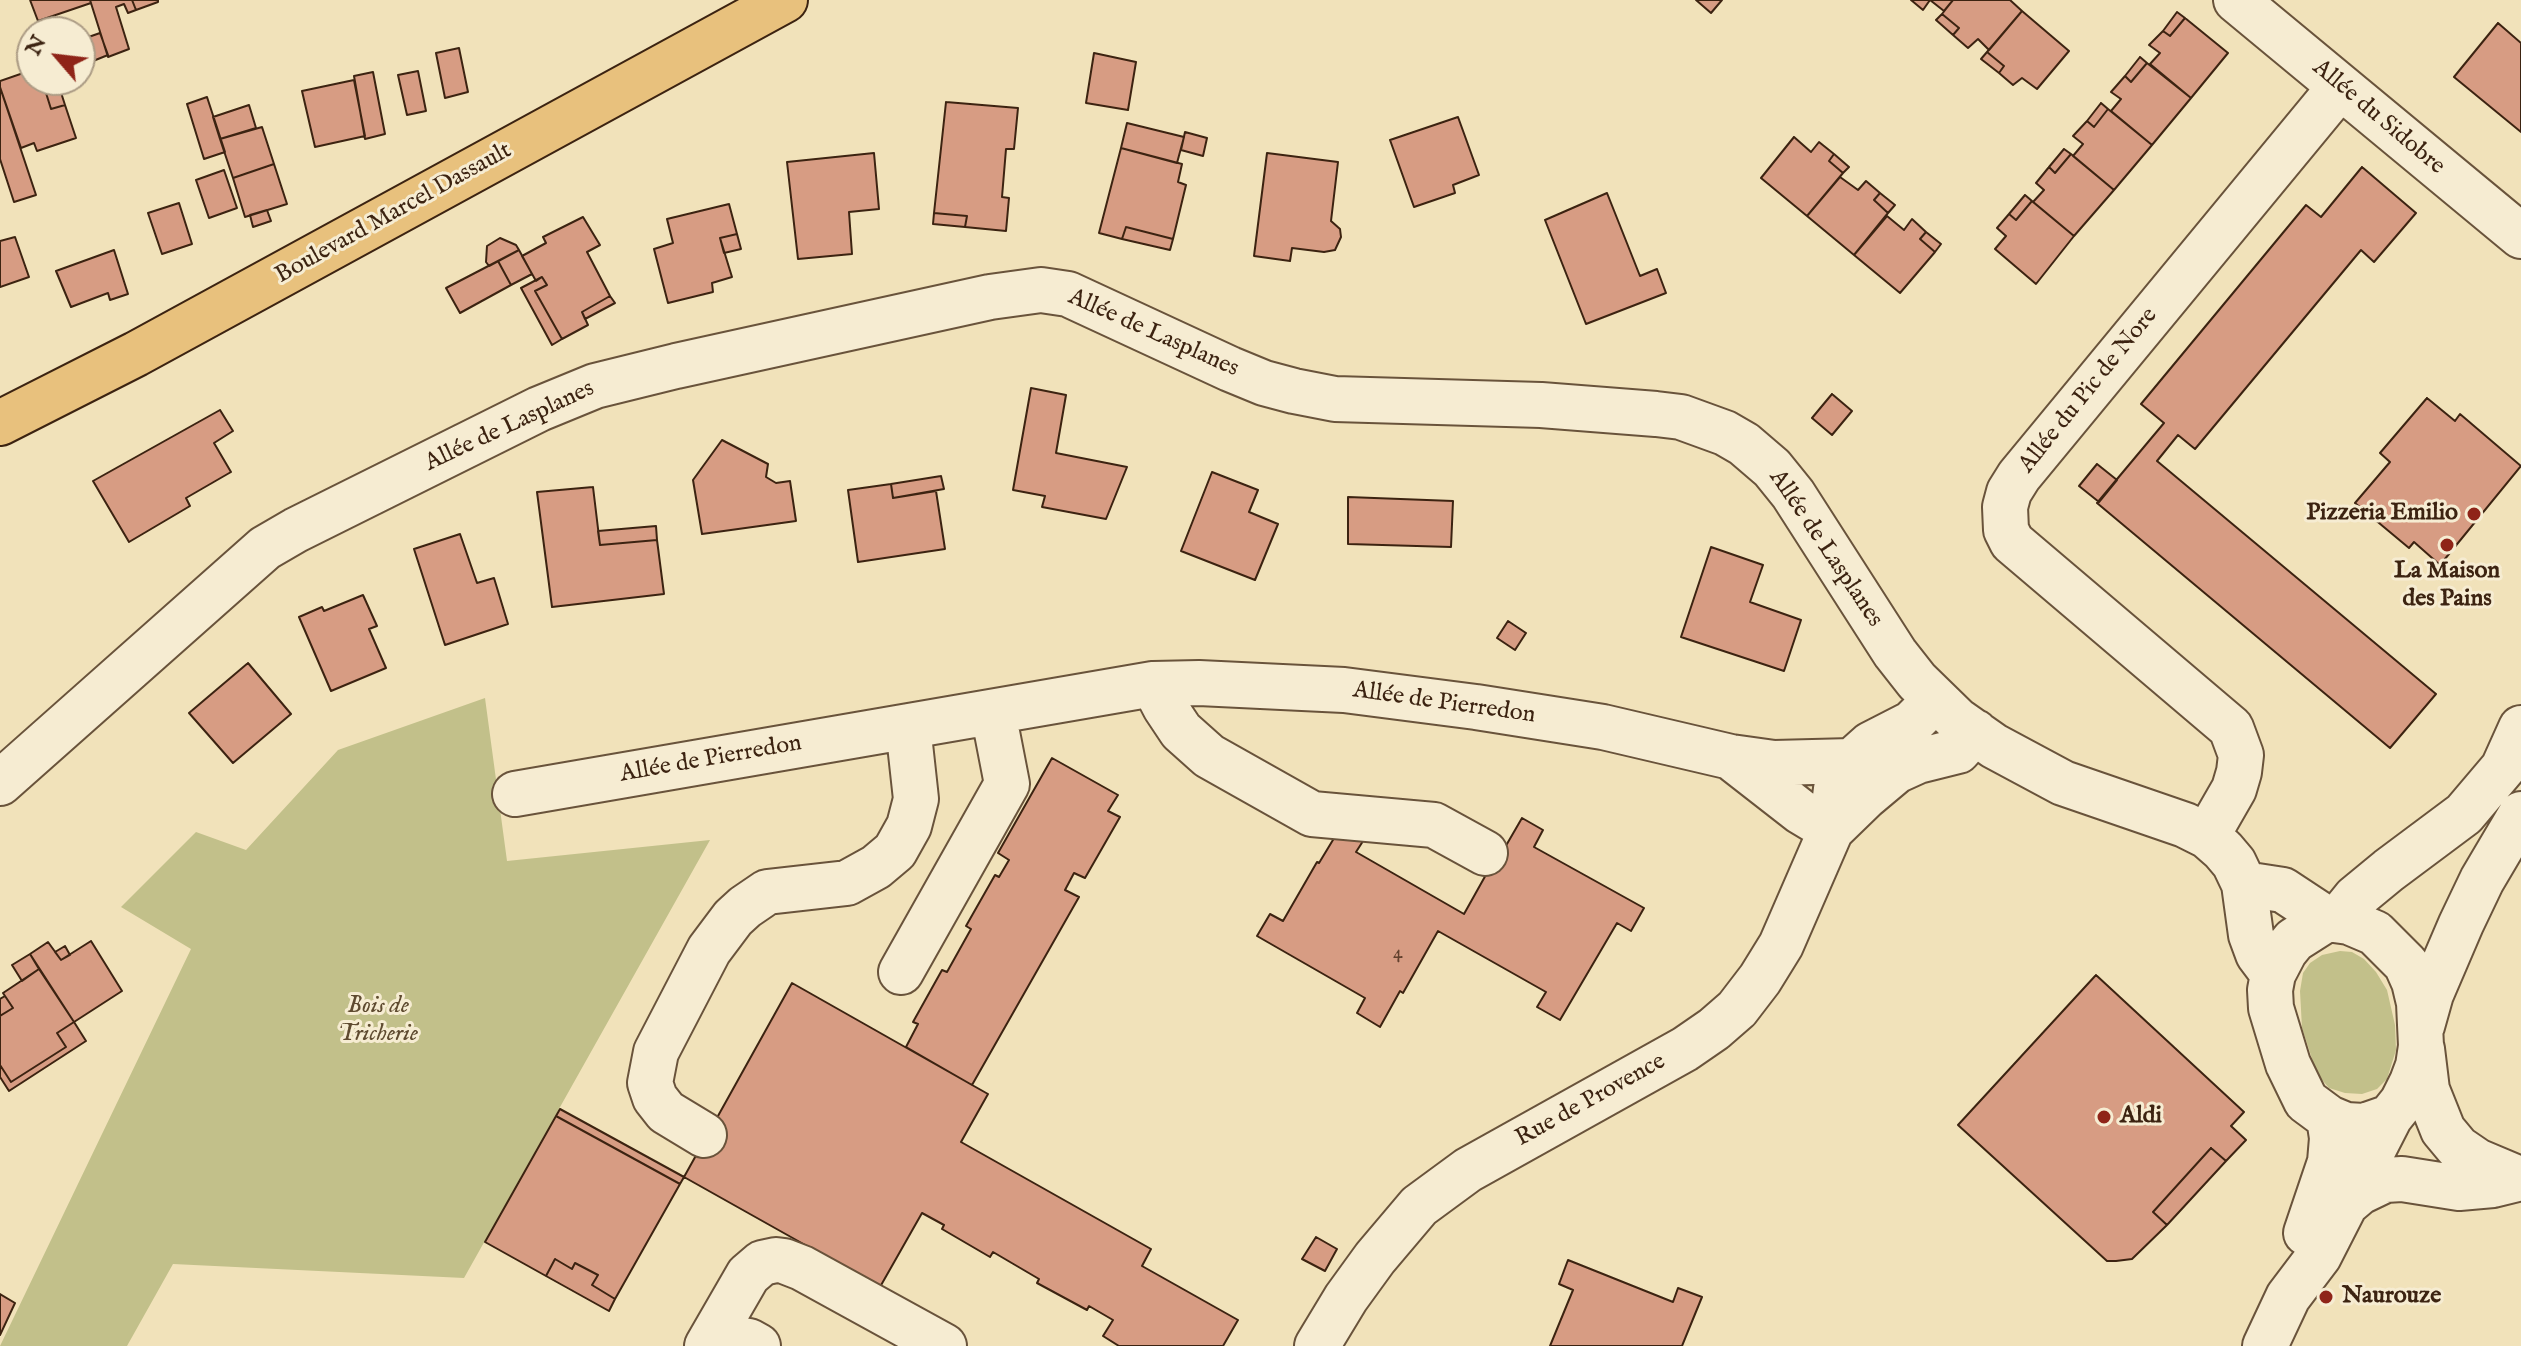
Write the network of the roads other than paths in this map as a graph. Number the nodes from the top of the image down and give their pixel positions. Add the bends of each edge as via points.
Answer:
1 (2236, 0) edge
2 (762, 6) edge
3 (2340, 87) junction
4 (2521, 236) edge
5 (0, 423) edge
6 (1153, 684) junction
7 (1935, 700) junction
8 (993, 712) junction
9 (908, 726) junction
10 (2521, 728) edge
11 (1975, 732) junction
12 (1731, 757) junction
13 (1852, 761) junction
14 (0, 783) edge
15 (515, 794) dead end
16 (2521, 814) edge
17 (1831, 830) junction
18 (2207, 836) junction
19 (1485, 853) dead end
20 (2244, 884) junction
21 (2333, 919) junction
22 (901, 972) dead end
23 (2273, 974) junction
24 (2421, 1037) junction
25 (2360, 1127) junction
26 (704, 1135) dead end
27 (2437, 1183) junction
28 (2520, 1186) edge
29 (2347, 1203) junction
30 (2288, 1297) junction
31 (707, 1346) edge
32 (716, 1346) edge
33 (758, 1346) edge
34 (944, 1346) edge
35 (1317, 1346) edge
36 (2265, 1346) edge

1 - 3 street, Allée du Sidobre
2 - 5 main road, Boulevard Marcel Dassault via 136,354
3 - 4 street, Allée du Sidobre
3 - 18 street, Allée du Pic de Nore via 2019,476 2005,507 2012,542 2231,728 2241,755 2239,772
6 - 8 street, Allée de Pierredon
6 - 12 street, Allée de Pierredon via 1344,690 1603,727
6 - 19 street via 1181,731 1209,756 1312,814 1434,825
7 - 11 street, Allée de Lasplanes
7 - 13 street, Rue de Provence via 1912,723 1871,744
7 - 14 street, Allée de Lasplanes via 1895,653 1793,494 1772,468 1725,433 1656,414 1335,399 1294,391 1230,369 1068,294 1041,290 676,366 595,386 539,409 265,548
8 - 9 street, Allée de Pierredon
8 - 22 street via 1007,784
9 - 15 street, Allée de Pierredon
9 - 26 street via 916,799 895,851 847,883 767,892 745,907 709,950 656,1052 650,1083 655,1098 666,1112
10 - 21 street via 2503,768 2464,814
11 - 17 street, Rue de Provence via 1958,751 1896,771
11 - 18 street, Allée de Lasplanes via 2063,783
12 - 13 street, Allée de Pierredon via 1774,763
12 - 17 street
13 - 17 street, Rue de Provence via 1836,789
16 - 24 street via 2461,924 2431,994
17 - 35 street, Rue de Provence via 1781,945 1737,1009 1685,1049 1468,1170 1419,1206 1375,1258
18 - 20 street, Allée de Lasplanes via 2234,863
20 - 21 street via 2283,890
20 - 23 street, Allée de Lasplanes via 2251,935
21 - 23 street via 2294,940
21 - 24 street via 2375,933 2406,964 2414,982
23 - 25 street via 2271,1008 2306,1101
24 - 25 street via 2418,1066 2402,1102
24 - 28 street via 2427,1090 2443,1130 2458,1148
25 - 27 street
25 - 29 street
25 - 30 street via 2332,1138 2330,1162
27 - 28 street via 2459,1188
27 - 29 street via 2385,1180
29 - 30 street via 2319,1256
30 - 36 street
31 - 34 street via 742,1284 769,1260 802,1268
32 - 33 street via 735,1339

